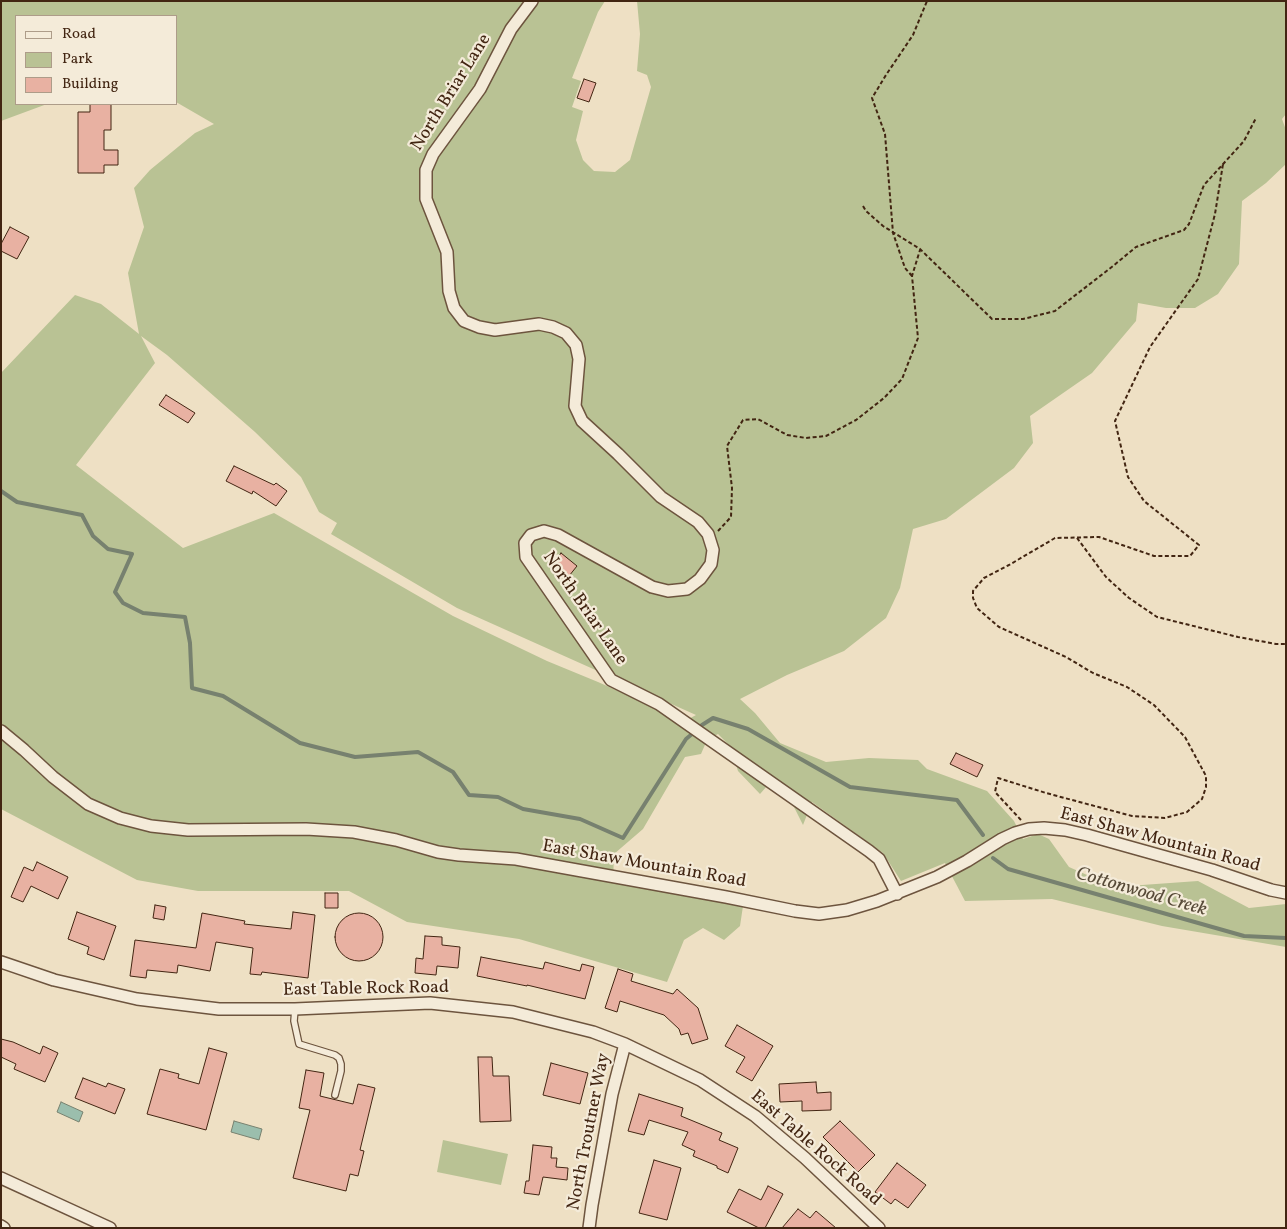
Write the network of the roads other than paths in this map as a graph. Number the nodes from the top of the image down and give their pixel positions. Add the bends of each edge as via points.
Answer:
1 (532, 1) edge
2 (1, 732) edge
3 (1286, 893) edge
4 (897, 894) junction
5 (1, 962) edge
6 (295, 1009) junction
7 (625, 1044) junction
8 (335, 1096) dead end
9 (1, 1178) edge
10 (110, 1228) edge
11 (589, 1228) edge
12 (879, 1228) edge

1 - 4 street, North Briar Lane via 511,29 480,89 433,154 426,170 426,199 447,252 449,290 454,308 464,321 478,327 495,330 539,324 566,334 576,345 580,359 575,406 582,421 661,497 698,522 708,534 713,550 710,564 700,579 687,589 668,591 652,587 558,535 544,531 531,535 525,543 526,557 611,680 659,704 869,851 879,860
2 - 4 street, East Shaw Mountain Road via 88,804 120,818 151,826 188,830 354,832 438,852 516,859 819,914 848,910
3 - 4 street, East Shaw Mountain Road via 1072,831 1044,828 1029,829 1002,839 968,861
5 - 6 street, East Table Rock Road via 54,980 137,999 219,1008
6 - 7 street, East Table Rock Road via 430,1003 478,1008 512,1012 593,1032
6 - 8 lane via 299,1044 339,1058 341,1071
7 - 11 street, North Troutner Way via 612,1094
7 - 12 street, East Table Rock Road via 700,1080 755,1116
9 - 10 street

